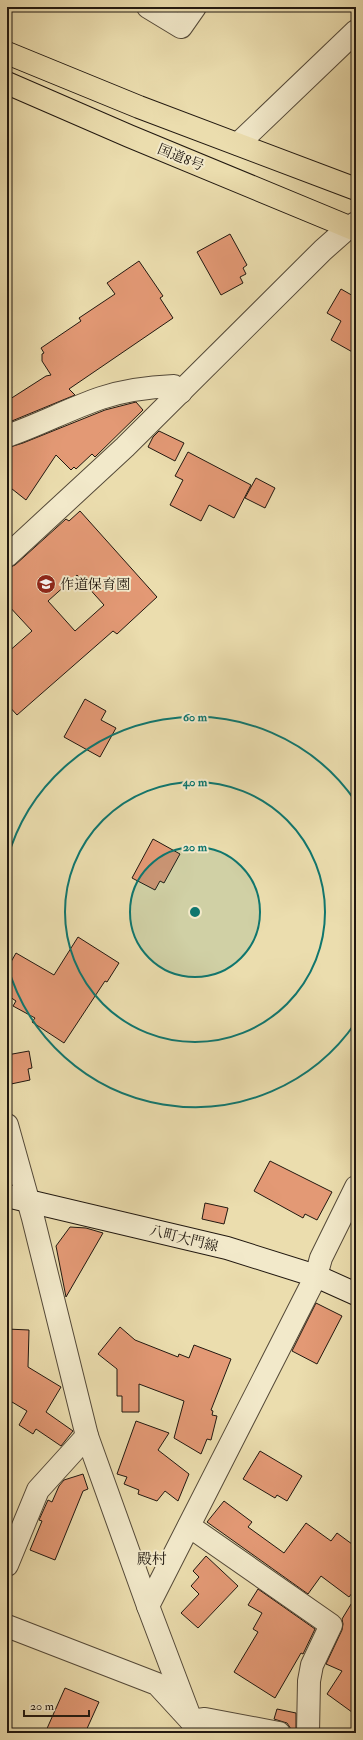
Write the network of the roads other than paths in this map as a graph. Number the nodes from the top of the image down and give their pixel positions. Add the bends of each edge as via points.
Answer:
1 (148, 7) edge
2 (195, 7) edge
3 (356, 31) edge
4 (7, 53) edge
5 (7, 83) edge
6 (238, 144) junction
7 (356, 189) edge
8 (354, 226) edge
9 (180, 392) junction
10 (7, 436) edge
11 (7, 556) edge
12 (7, 1125) edge
13 (356, 1187) edge
14 (17, 1198) edge
15 (316, 1276) junction
16 (356, 1294) edge
17 (87, 1436) junction
18 (189, 1526) junction
19 (7, 1565) edge
20 (148, 1606) junction
21 (7, 1626) edge
22 (193, 1727) edge
23 (279, 1733) edge
24 (308, 1733) edge

1 - 2 street via 181,27
3 - 6 street
4 - 6 highway via 138,107
5 - 8 highway, 国道8号 via 129,136
6 - 7 highway
8 - 9 street
9 - 10 street via 174,386 145,387 101,398
9 - 11 street via 125,447
12 - 14 street
13 - 15 street via 321,1258
14 - 15 street, 八町大門線 via 227,1248
14 - 17 street via 36,1229
15 - 16 street, 八町大門線
15 - 18 street
17 - 19 street via 38,1490
17 - 20 street
18 - 20 street
18 - 24 street via 331,1625 312,1665 309,1681
20 - 22 street
21 - 22 street via 157,1684
22 - 23 street via 205,1719

